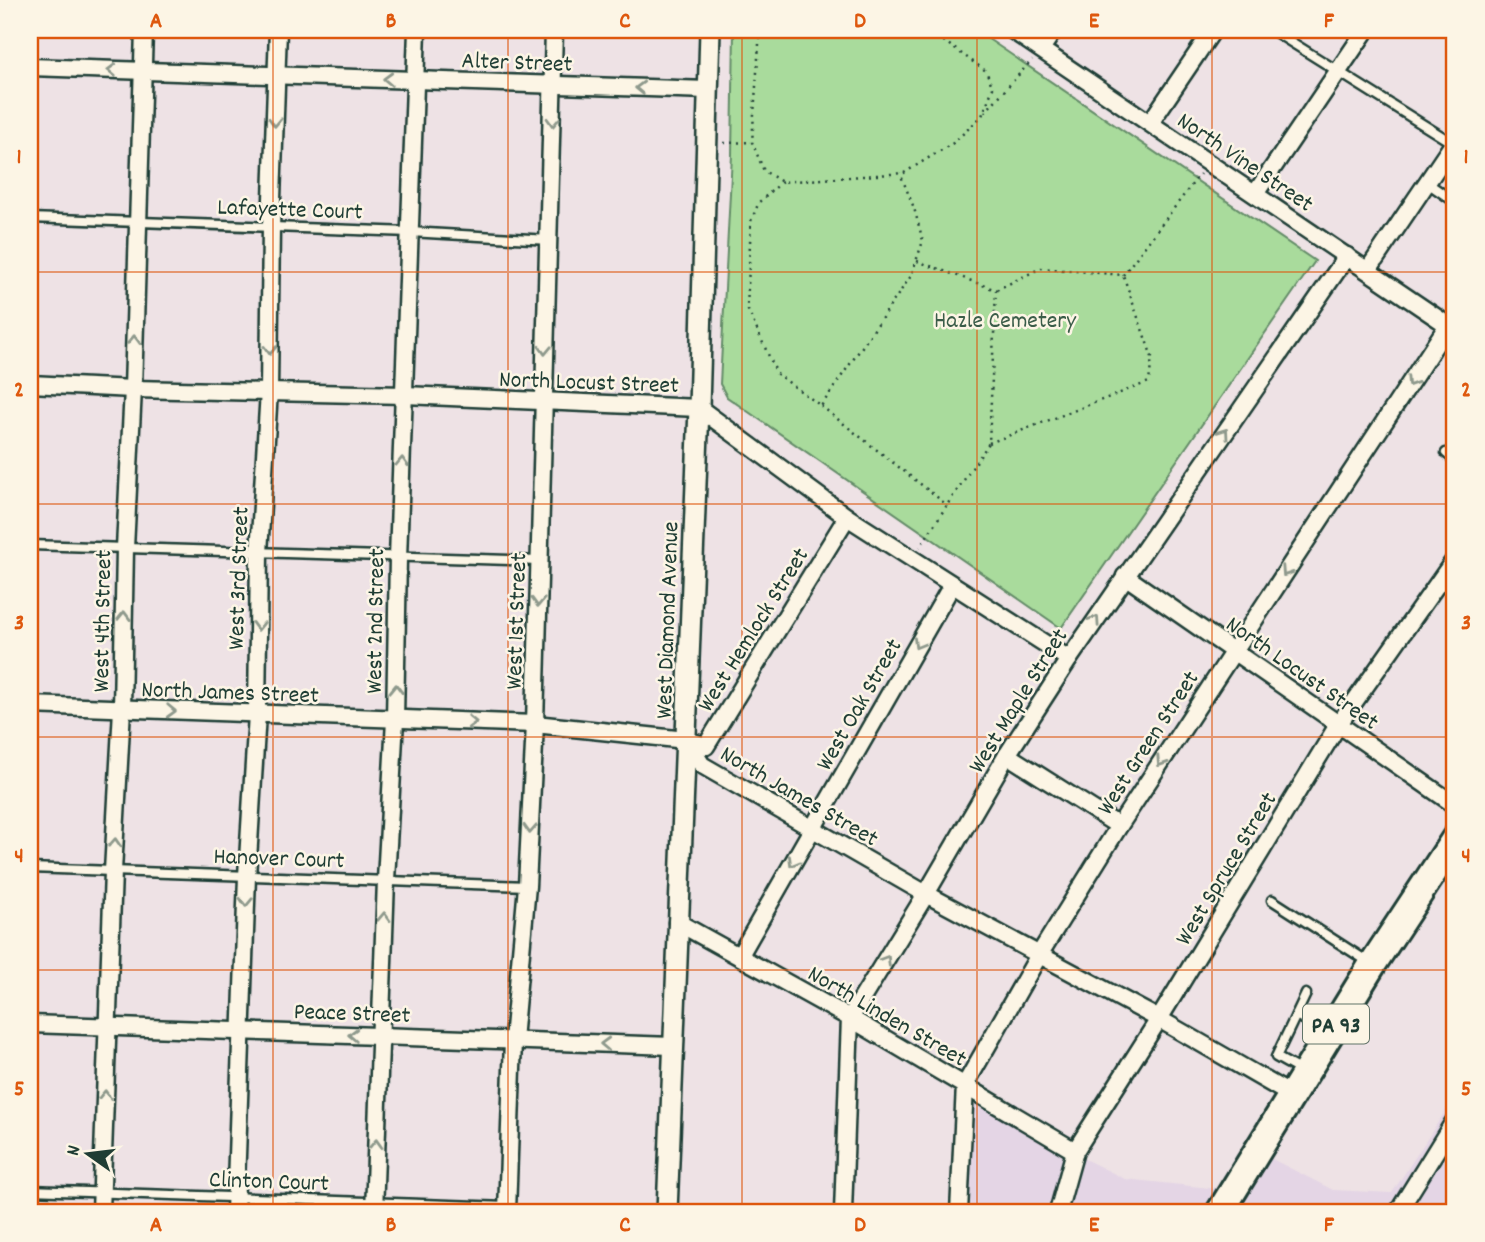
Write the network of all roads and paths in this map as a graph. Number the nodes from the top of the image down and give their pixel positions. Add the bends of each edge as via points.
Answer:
1 (144, 30) edge
2 (278, 30) edge
3 (417, 30) edge
4 (554, 30) edge
5 (710, 30) edge
6 (760, 30) edge
7 (928, 30) edge
8 (1012, 30) edge
9 (1054, 30) edge
10 (1213, 30) edge
11 (1272, 30) edge
12 (1367, 30) edge
13 (1041, 50) junction
14 (30, 67) edge
15 (142, 71) junction
16 (1337, 73) junction
17 (277, 75) junction
18 (415, 80) junction
19 (554, 86) junction
20 (708, 90) junction
21 (982, 116) junction
22 (1150, 123) junction
23 (752, 142) junction
24 (706, 143) junction
25 (1455, 143) edge
26 (1209, 163) junction
27 (1440, 163) junction
28 (900, 173) junction
29 (1455, 173) edge
30 (782, 182) junction
31 (1426, 182) junction
32 (1255, 194) junction
33 (1455, 202) edge
34 (30, 218) edge
35 (137, 222) junction
36 (271, 227) junction
37 (410, 232) junction
38 (550, 240) junction
39 (1347, 256) junction
40 (916, 261) junction
41 (1367, 270) junction
42 (1124, 275) junction
43 (996, 290) junction
44 (1452, 327) edge
45 (30, 384) edge
46 (133, 389) junction
47 (269, 391) junction
48 (405, 396) junction
49 (543, 402) junction
50 (821, 406) junction
51 (699, 408) junction
52 (989, 443) junction
53 (1446, 453) dead end
54 (1455, 460) edge
55 (947, 505) junction
56 (847, 517) junction
57 (30, 545) edge
58 (125, 548) junction
59 (259, 553) junction
60 (398, 558) junction
61 (912, 559) junction
62 (540, 561) junction
63 (1454, 563) edge
64 (1125, 576) junction
65 (952, 584) junction
66 (1234, 652) junction
67 (1069, 659) junction
68 (30, 705) edge
69 (122, 709) junction
70 (257, 714) junction
71 (395, 720) junction
72 (535, 724) junction
73 (1338, 724) junction
74 (686, 740) junction
75 (1007, 755) junction
76 (1455, 805) edge
77 (1119, 826) junction
78 (813, 828) junction
79 (1455, 839) edge
80 (30, 868) edge
81 (113, 871) junction
82 (247, 876) junction
83 (386, 880) junction
84 (527, 886) junction
85 (926, 894) junction
86 (1272, 901) dead end
87 (677, 922) junction
88 (1040, 955) junction
89 (740, 956) junction
90 (1372, 965) junction
91 (1306, 994) dead end
92 (1296, 1015) junction
93 (850, 1018) junction
94 (1159, 1019) junction
95 (30, 1024) edge
96 (107, 1026) junction
97 (242, 1031) junction
98 (1330, 1033) junction
99 (380, 1036) junction
100 (513, 1040) junction
101 (673, 1046) junction
102 (1299, 1085) junction
103 (965, 1086) junction
104 (1455, 1120) edge
105 (1074, 1151) junction
106 (30, 1191) edge
107 (101, 1193) junction
108 (235, 1205) edge
109 (374, 1207) edge
110 (507, 1210) edge
111 (101, 1212) edge
112 (667, 1212) edge
113 (843, 1212) edge
114 (960, 1212) edge
115 (1058, 1212) edge
116 (1220, 1212) edge
117 (1398, 1212) edge

1 - 15 street, West 4th Street
2 - 17 street, West 3rd Street
3 - 18 street, West 2nd Street
4 - 19 street, West 1st Street
5 - 20 street, West Diamond Avenue
6 - 23 path
7 - 21 path via 986,71 993,88
8 - 13 street, North Vine Street
9 - 13 street
10 - 22 street
11 - 16 lane
12 - 16 street
13 - 21 path
13 - 22 street, North Vine Street
15 -> 14 street, Alter Street
15 - 17 street, Alter Street
15 - 35 street, West 4th Street
16 - 25 lane
16 - 32 street
18 -> 17 street, Alter Street
17 -> 36 street, West 3rd Street
18 - 19 street, Alter Street
18 - 37 street, West 2nd Street
20 -> 19 street, Alter Street
19 -> 38 street, West 1st Street
20 - 24 street, West Diamond Avenue
21 - 28 path via 953,144
22 - 26 street, North Vine Street
23 - 24 path
23 - 30 path via 764,172
24 - 51 street, West Diamond Avenue
25 - 27 street
26 - 32 street, North Vine Street
26 - 42 path
27 - 29 lane
27 - 31 street
28 - 30 path
28 - 40 path via 923,240
30 - 50 path via 759,201 751,221 747,308 777,374
31 - 33 lane
31 - 41 street
32 - 39 street, North Vine Street
34 - 35 lane, Lafayette Court
35 - 36 lane, Lafayette Court
46 -> 35 street, West 4th Street
36 - 37 lane, Lafayette Court
36 -> 47 street, West 3rd Street
37 - 38 lane, Lafayette Court
37 - 48 street, West 2nd Street
38 -> 49 street, West 1st Street
39 - 41 street, North Vine Street
64 -> 39 street, West Maple Street
40 - 43 path
40 - 50 path via 911,276
41 - 44 street, North Vine Street
42 - 43 path via 1041,268
42 - 52 path via 1152,357 1149,382
43 - 52 path
44 -> 66 street, West Green Street
45 - 46 street, North Locust Street
46 - 47 street, North Locust Street
46 - 58 street, West 4th Street
47 - 48 street, North Locust Street
47 - 59 street, West 3rd Street
48 - 49 street, North Locust Street
60 -> 48 street, West 2nd Street
49 - 51 street, North Locust Street
49 - 62 street, West 1st Street
50 - 55 path
51 - 56 street, North Locust Street
51 - 74 street, West Diamond Avenue
52 - 55 path
53 - 54 lane
55 - 61 path
56 - 61 street, North Locust Street
56 - 74 street, West Hemlock Street via 706,746
57 - 58 lane
58 - 59 lane
69 -> 58 street, West 4th Street
59 - 60 lane
59 -> 70 street, West 3rd Street
60 - 62 lane
71 -> 60 street, West 2nd Street
61 - 65 street, North Locust Street
62 -> 72 street, West 1st Street
63 - 73 street, West Spruce Street
64 - 66 street, North Locust Street
67 -> 64 street, West Maple Street
65 - 67 street, North Locust Street
65 -> 78 street, West Oak Street
66 - 73 street, North Locust Street
66 -> 77 street, West Green Street
67 - 75 street, West Maple Street
68 - 69 street, North James Street
69 -> 70 street, North James Street
81 -> 69 street, West 4th Street
70 - 71 street, North James Street
70 - 82 street, West 3rd Street
71 -> 72 street, North James Street
71 - 83 street, West 2nd Street
72 - 74 street, North James Street
72 -> 84 street, West 1st Street
73 - 76 street, North Locust Street
73 - 94 street, West Spruce Street
74 - 78 street, North James Street via 702,765
74 - 87 street, West Diamond Avenue
75 - 77 street
75 - 85 street, West Maple Street
77 - 88 street, West Green Street
78 - 85 street, North James Street
78 -> 89 street, West Oak Street
79 - 90 highway, PA 93
80 - 81 lane, Hanover Court
81 - 82 lane, Hanover Court
81 - 96 street, West 4th Street
82 - 83 lane, Hanover Court
82 -> 97 street, West 3rd Street
83 - 84 lane, Hanover Court
99 -> 83 street, West 2nd Street
84 - 100 street, West 1st Street
85 - 88 street, North James Street
93 -> 85 street, West Maple Street
86 - 90 lane
87 - 89 street, North Linden Street
87 - 101 street, West Diamond Avenue
88 - 94 street, North James Street
88 - 103 street, West Green Street
89 - 93 street, North Linden Street
90 - 98 highway, PA 93
91 - 92 lane
92 - 98 lane
92 - 102 lane via 1276,1057
93 - 103 street, North Linden Street
93 - 113 street, West Maple Street
94 - 102 street, North James Street
94 - 105 street, West Spruce Street
95 - 96 street, Peace Street
96 - 97 street, Peace Street
107 -> 96 street, West 4th Street
99 -> 97 street, Peace Street
97 - 108 street, West 3rd Street
98 - 102 highway, PA 93
99 - 100 street, Peace Street
109 -> 99 street, West 2nd Street
101 -> 100 street, Peace Street
100 - 110 street, West 1st Street
101 - 112 street, West Diamond Avenue
102 - 116 highway, PA 93
103 - 105 street, North Linden Street
103 - 114 street, West Green Street
104 - 117 street
105 - 115 street, West Spruce Street
106 - 107 lane, Clinton Court
107 - 108 lane, Clinton Court
107 - 111 street, West 4th Street
108 - 109 lane, Clinton Court
109 - 110 lane, Clinton Court

